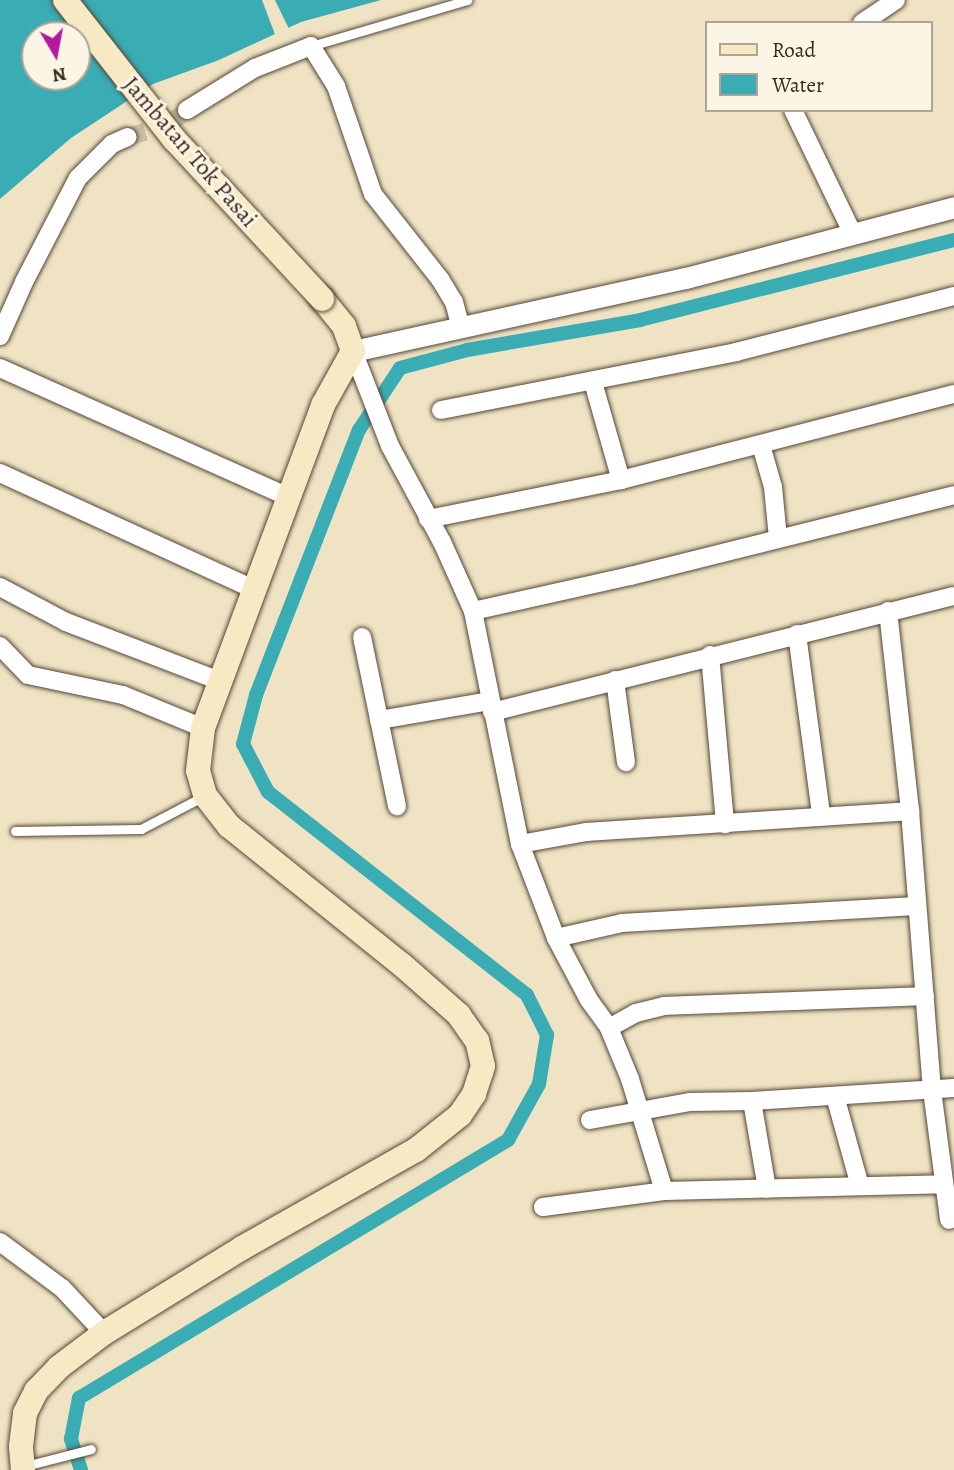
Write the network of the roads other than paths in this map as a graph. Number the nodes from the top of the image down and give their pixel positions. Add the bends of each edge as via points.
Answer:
1 (65, 0) edge
2 (467, 0) edge
3 (896, 0) edge
4 (865, 21) edge
5 (311, 46) junction
6 (187, 110) tunnel mouth
7 (794, 112) edge
8 (128, 137) tunnel mouth
9 (954, 207) edge
10 (853, 234) junction
11 (954, 296) edge
12 (460, 325) junction
13 (0, 336) edge
14 (356, 359) junction
15 (0, 368) edge
16 (593, 382) junction
17 (954, 394) edge
18 (441, 410) dead end
19 (761, 445) junction
20 (0, 473) edge
21 (621, 480) junction
22 (954, 495) edge
23 (289, 496) junction
24 (428, 519) junction
25 (778, 538) junction
26 (0, 587) edge
27 (256, 590) junction
28 (954, 596) edge
29 (473, 611) junction
30 (888, 611) junction
31 (797, 634) junction
32 (362, 637) dead end
33 (0, 646) edge
34 (710, 655) junction
35 (615, 680) junction
36 (220, 681) junction
37 (491, 707) junction
38 (379, 720) junction
39 (203, 728) junction
40 (626, 762) dead end
41 (205, 795) junction
42 (397, 806) dead end
43 (909, 811) junction
44 (821, 815) junction
45 (725, 824) junction
46 (15, 831) dead end
47 (520, 844) junction
48 (916, 906) junction
49 (556, 938) junction
50 (925, 996) junction
51 (609, 1028) junction
52 (954, 1088) edge
53 (932, 1090) junction
54 (835, 1096) junction
55 (752, 1101) junction
56 (640, 1111) junction
57 (590, 1120) dead end
58 (944, 1184) junction
59 (860, 1186) junction
60 (767, 1189) junction
61 (664, 1191) junction
62 (543, 1207) dead end
63 (949, 1220) dead end
64 (0, 1242) edge
65 (104, 1334) junction
66 (90, 1449) dead end
67 (22, 1468) edge

1 - 14 main road, Jambatan Tok Pasai, bridge via 174,139 344,326
2 - 5 lane
3 - 4 street
5 - 6 street via 255,68
5 - 12 street via 336,86 373,194 440,279 454,302
7 - 10 street
8 - 13 street via 112,144 78,178
9 - 10 street
10 - 12 street via 686,278
11 - 16 street via 772,344
12 - 14 street
14 - 23 main road via 323,405
14 - 24 street via 390,446
15 - 23 street
16 - 18 street
16 - 21 street
17 - 19 street
19 - 21 street
19 - 25 street via 773,487
20 - 27 street
21 - 24 street
22 - 25 street
23 - 27 main road
24 - 29 street
25 - 29 street
26 - 36 street via 66,622
27 - 36 main road
28 - 30 street
29 - 37 street
30 - 31 street
30 - 43 street
31 - 34 street
31 - 44 street
32 - 38 street
33 - 39 street via 28,675 123,695
34 - 35 street
34 - 45 street
35 - 37 street
35 - 40 street
36 - 39 main road
37 - 38 street
37 - 47 street
38 - 42 street
39 - 41 main road via 198,771
41 - 46 lane via 141,829
41 - 65 main road via 229,826 459,1015 477,1041 483,1066 474,1094 460,1115 416,1150 242,1248
43 - 44 street
43 - 48 street
44 - 45 street
45 - 47 street via 587,832
47 - 49 street
48 - 49 street via 622,923
48 - 50 street
49 - 51 street
50 - 51 street via 664,1006 636,1013
50 - 53 street
51 - 56 street
52 - 53 street
53 - 54 street
53 - 58 street
54 - 55 street
54 - 59 street
55 - 56 street via 690,1102
55 - 60 street
56 - 57 street
56 - 61 street
58 - 59 street
58 - 63 street
59 - 60 street
60 - 61 street
61 - 62 street
64 - 65 street via 62,1288
65 - 67 main road via 51,1374 30,1402 22,1429
66 - 67 lane

